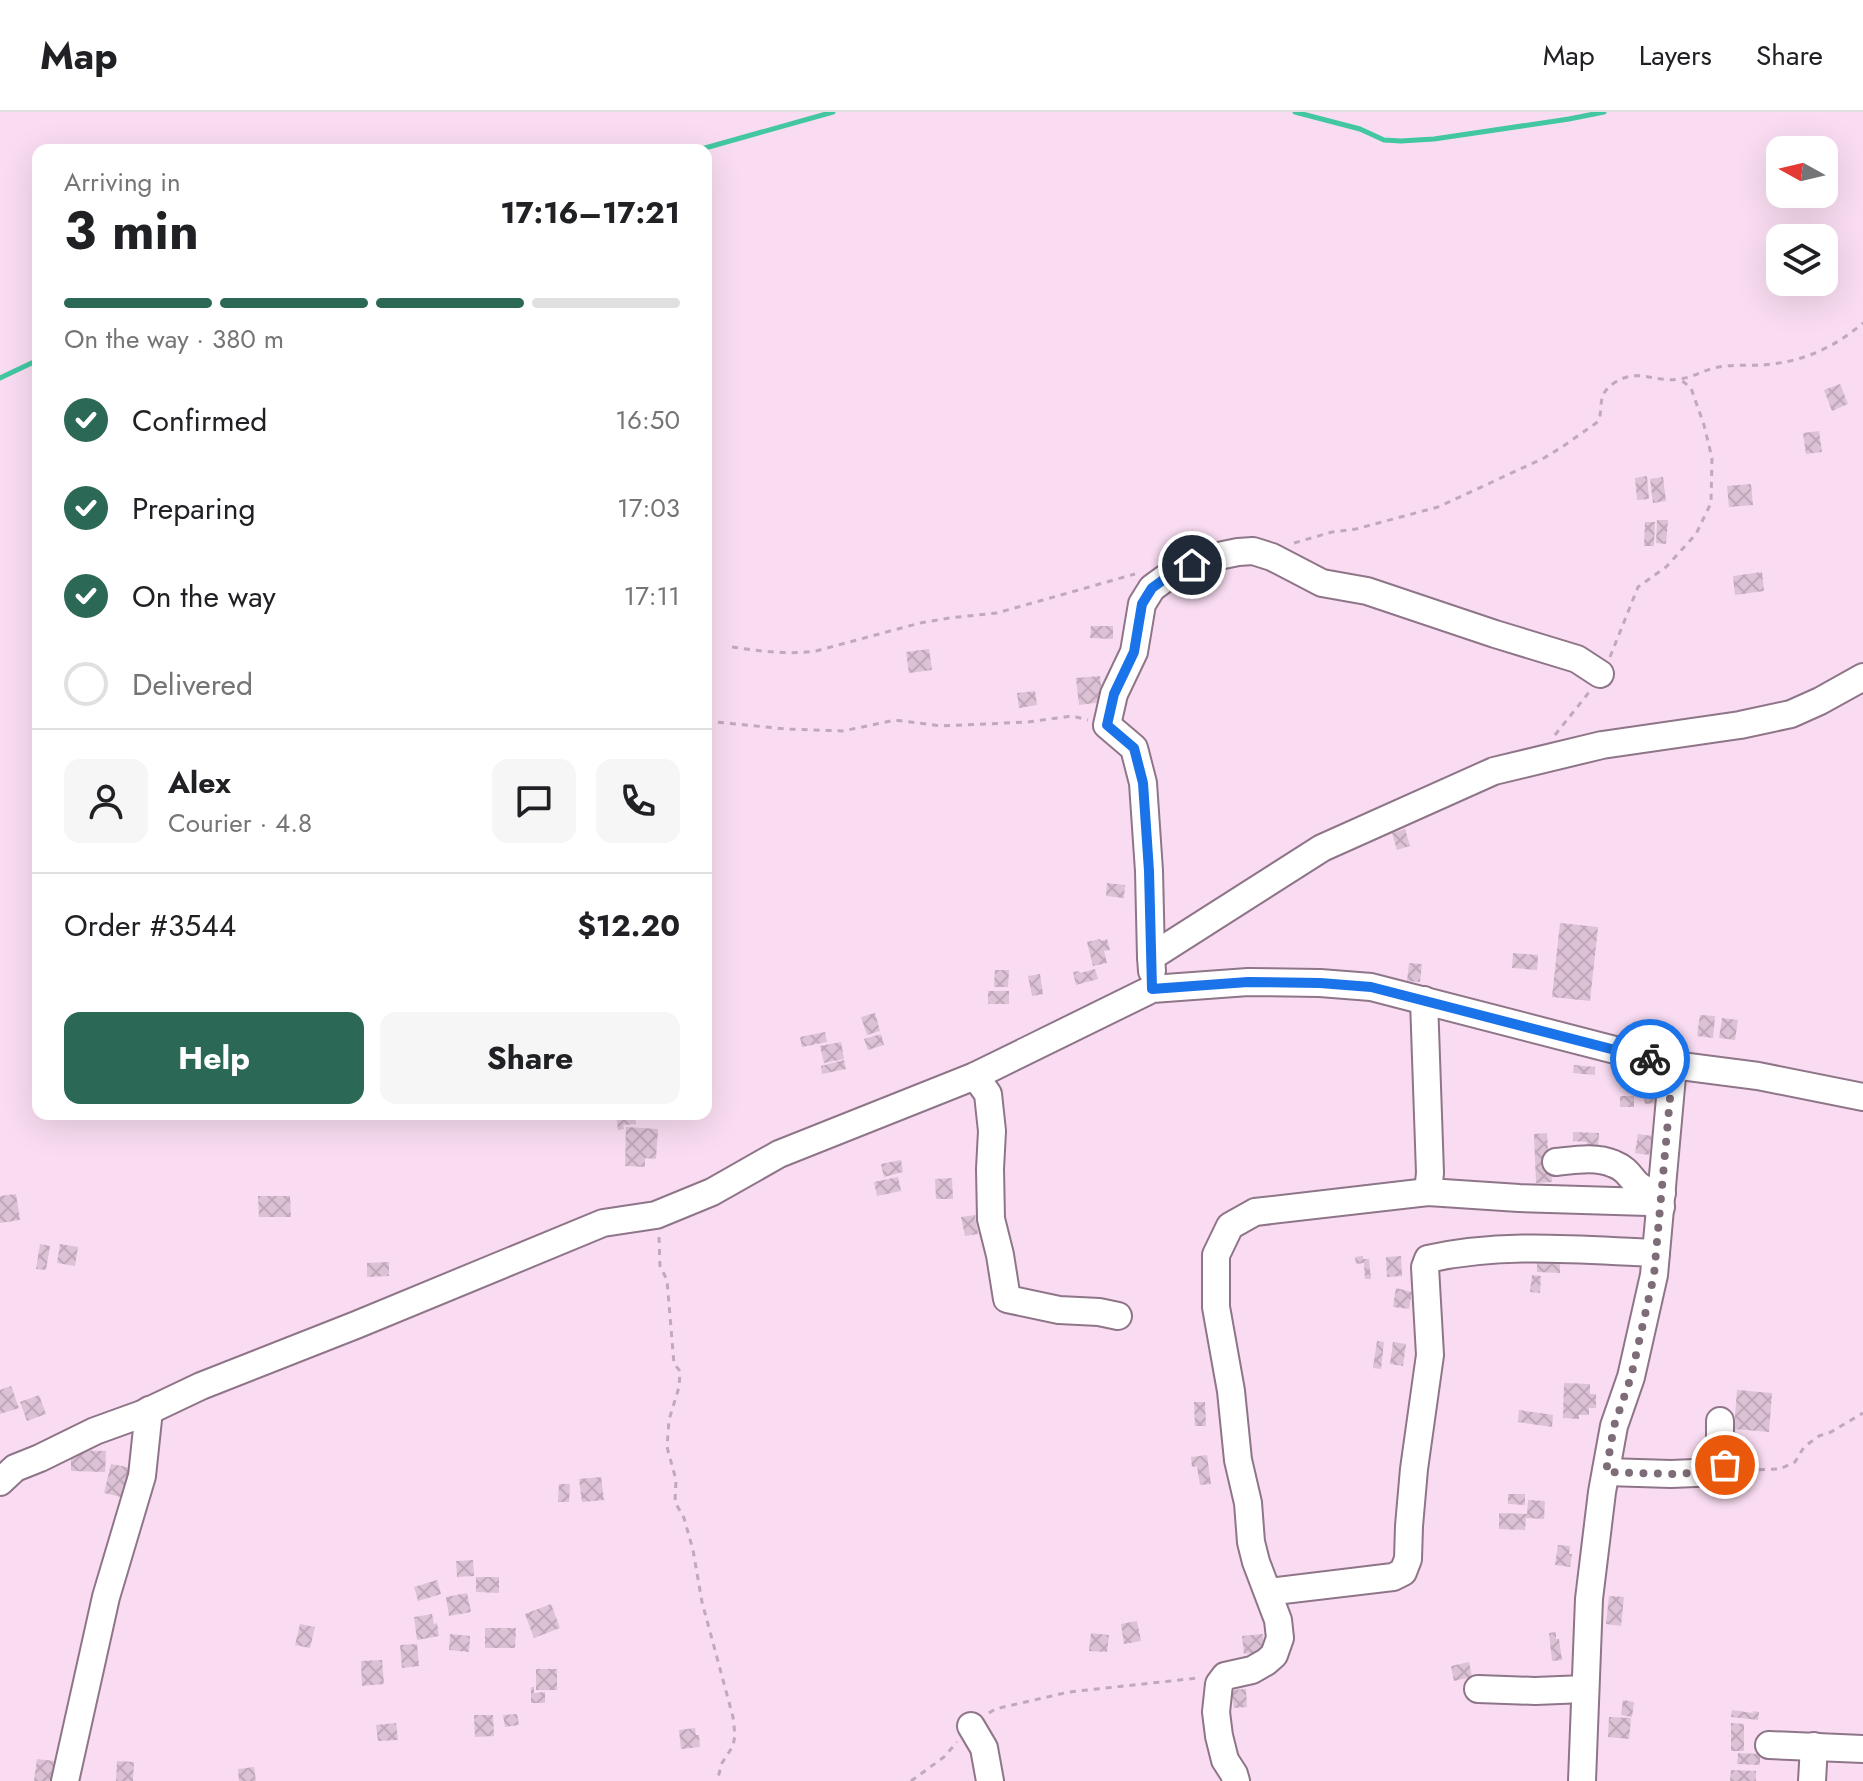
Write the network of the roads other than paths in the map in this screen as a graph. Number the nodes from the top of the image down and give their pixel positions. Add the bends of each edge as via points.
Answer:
1 (1600, 674) road end
2 (1863, 677) edge
3 (1151, 957) junction
4 (1152, 989) junction
5 (1424, 1000) junction
6 (1673, 1065) junction
7 (975, 1076) junction
8 (1863, 1097) edge
9 (1556, 1162) dead end
10 (1428, 1192) junction
11 (1661, 1200) junction
12 (1656, 1253) junction
13 (1118, 1316) dead end
14 (149, 1410) junction
15 (1720, 1421) dead end
16 (1606, 1472) junction
17 (0, 1482) edge
18 (1268, 1592) junction
19 (1478, 1689) dead end
20 (1585, 1689) junction
21 (971, 1726) road end
22 (1769, 1745) dead end
23 (1814, 1746) junction
24 (1863, 1749) edge
25 (65, 1781) edge
26 (990, 1781) edge
27 (1236, 1781) edge
28 (1582, 1781) edge
29 (1812, 1781) edge

1 - 3 street via 1577,659 1367,591 1322,583 1253,551 1209,558 1174,572 1152,588 1142,604 1134,652 1114,694 1107,725 1134,748 1143,783
2 - 3 street via 1791,714 1602,745 1494,771 1322,848
3 - 4 street
4 - 5 street via 1320,983 1371,987
4 - 7 street
5 - 6 street
5 - 10 street
6 - 8 street
6 - 11 street
7 - 13 street via 988,1094 991,1219 1007,1299
7 - 14 street via 779,1154 712,1192 656,1215 603,1223
9 - 11 street via 1595,1158 1617,1164 1638,1187
10 - 11 street
10 - 18 street via 1255,1212 1230,1226 1216,1255 1216,1307 1238,1460 1251,1542
11 - 12 street
12 - 16 street
12 - 18 street via 1514,1248 1428,1259 1430,1355 1403,1572
14 - 17 street via 15,1468
14 - 25 street via 142,1476 106,1597
15 - 16 street via 1725,1470
16 - 20 street via 1589,1599
18 - 27 street via 1280,1638 1274,1655 1252,1670 1225,1676 1219,1684 1219,1736
19 - 20 street
20 - 28 street
21 - 26 street via 984,1748
22 - 23 street
23 - 24 street
23 - 29 street

